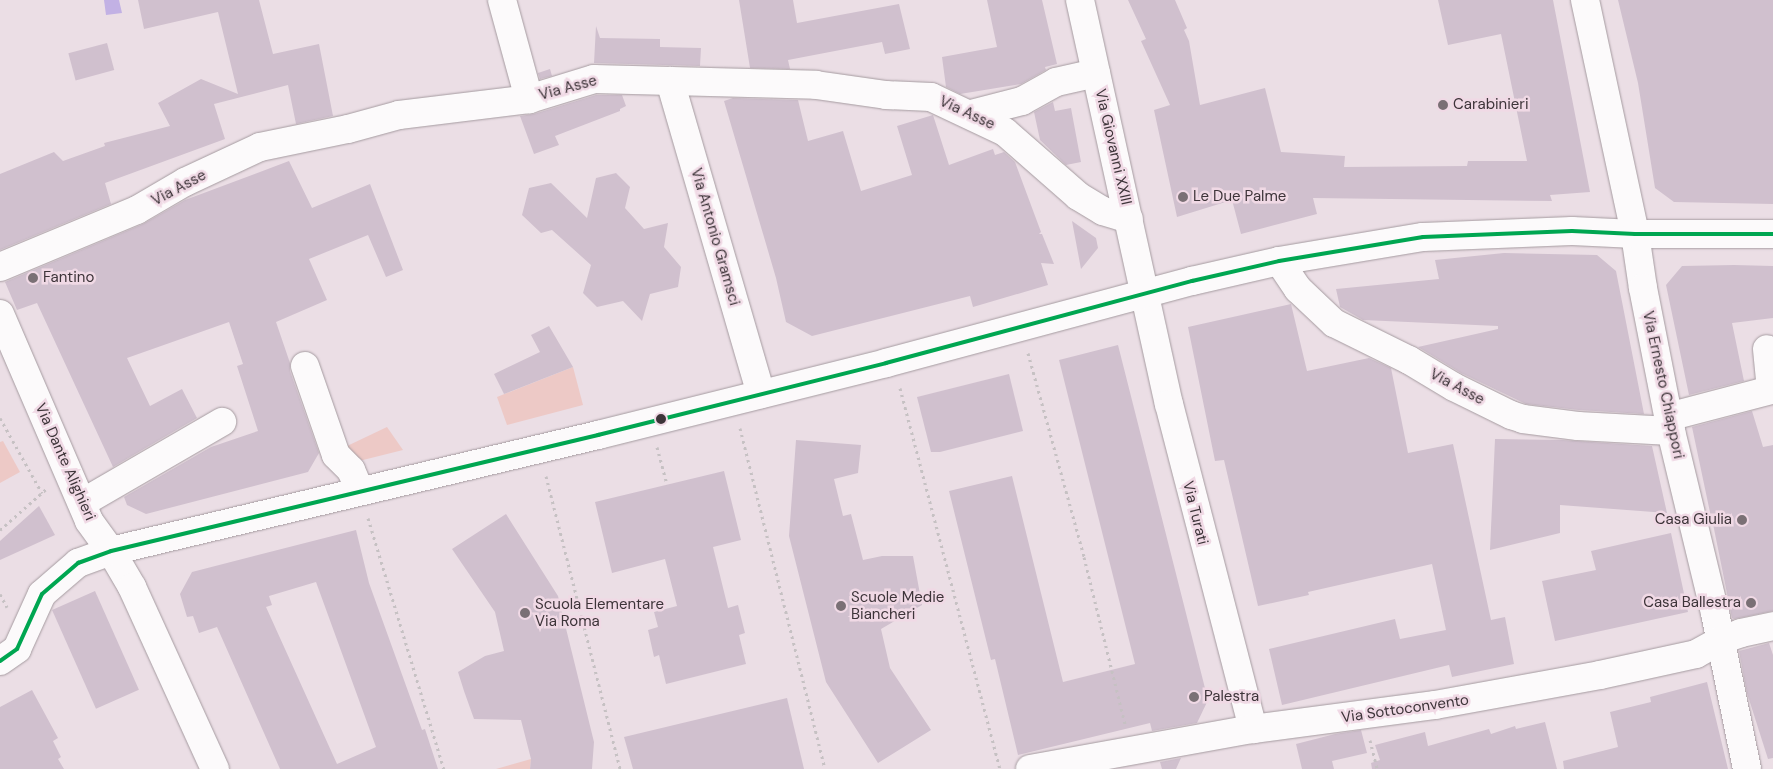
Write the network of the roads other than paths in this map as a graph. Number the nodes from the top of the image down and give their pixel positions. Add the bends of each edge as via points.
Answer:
1 (502, 0) edge
2 (1080, 0) edge
3 (1585, 0) edge
4 (1096, 73) junction
5 (670, 81) junction
6 (529, 99) junction
7 (971, 114) junction
8 (1128, 219) junction
9 (1635, 234) junction
10 (1773, 234) edge
11 (1279, 261) junction
12 (0, 267) edge
13 (1145, 294) junction
14 (0, 314) edge
15 (7, 349) edge
16 (1768, 349) dead end
17 (305, 366) dead end
18 (761, 394) junction
19 (222, 422) dead end
20 (1670, 424) junction
21 (360, 491) junction
22 (82, 503) junction
23 (111, 551) junction
24 (1773, 626) edge
25 (1721, 640) junction
26 (0, 661) edge
27 (1253, 729) junction
28 (215, 769) edge
29 (1030, 769) edge
30 (1747, 769) edge

1 - 6 street
2 - 4 street, Via Giovanni XXIII
3 - 9 street, Via Ernesto Chiappori
4 - 7 street via 1056,82 1022,101
4 - 8 street, Via Giovanni XXIII
5 - 6 street, Via Asse via 594,78
5 - 7 street, Via Asse via 816,85 886,95 931,97
5 - 18 street, Via Antonio Gramsci
6 - 12 street, Via Asse via 399,115 260,147 185,182 137,210
7 - 8 street, Via Asse via 1005,132 1078,196 1103,211
8 - 13 street, Via Giovanni XXIII
9 - 10 street
9 - 11 street via 1572,231 1423,237
9 - 20 street, Via Ernesto Chiappori
11 - 13 street
11 - 20 street, Via Asse via 1298,289 1334,323 1511,415 1578,426
13 - 18 street
13 - 27 street, Via Turati via 1187,481
14 - 15 street, Via Dante Alighieri
15 - 22 street, Via Dante Alighieri
16 - 20 street, Via Asse via 1771,390
17 - 21 street via 336,456 351,470
18 - 21 street
19 - 22 street
20 - 25 street, Via Ernesto Chiappori
21 - 23 street
22 - 23 street, Via Dante Alighieri
23 - 26 street via 78,563 42,594 24,638 17,649
23 - 28 street, Via Dante Alighieri via 132,587
24 - 25 street, Via Sottoconvento
25 - 27 street, Via Sottoconvento via 1696,654 1546,686 1435,705
25 - 30 street, Via Ernesto Chiappori
27 - 29 street, Via Sottoconvento

